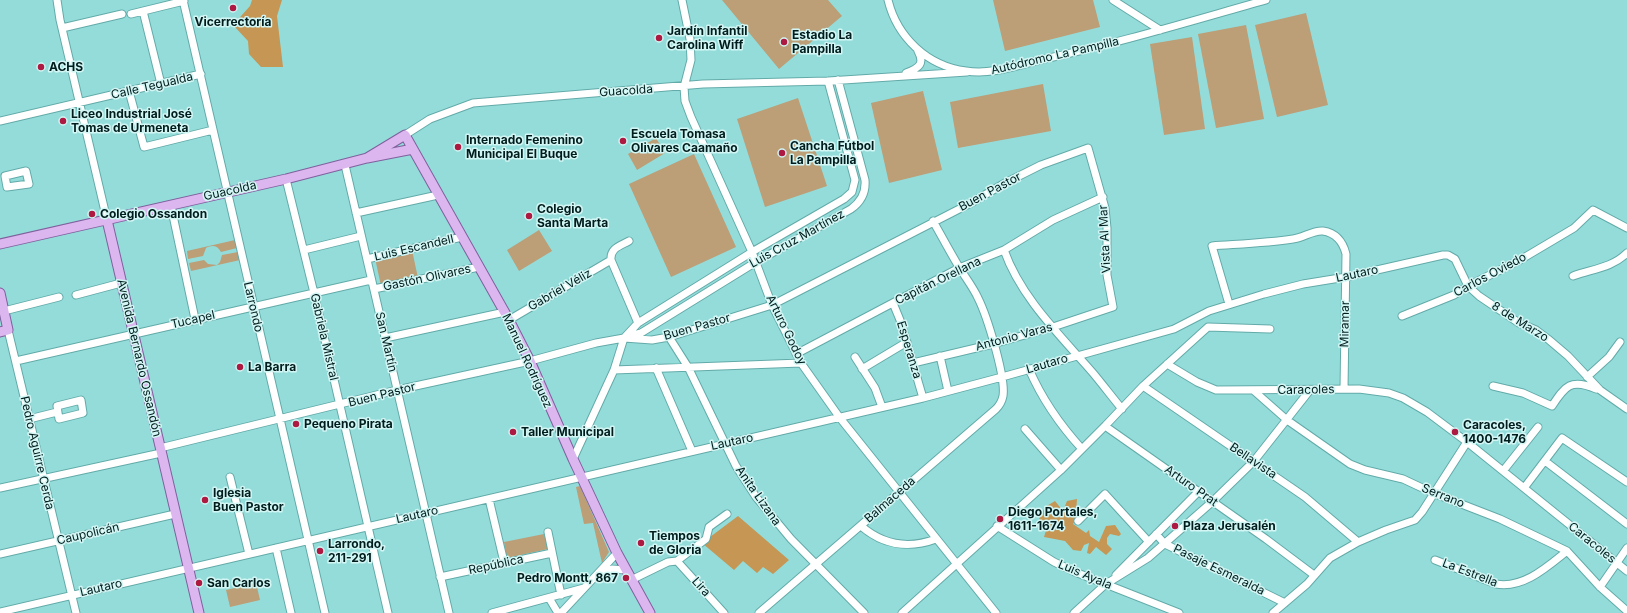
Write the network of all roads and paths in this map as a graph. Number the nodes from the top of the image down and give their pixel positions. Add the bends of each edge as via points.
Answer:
1 (57, 0) edge
2 (682, 0) edge
3 (888, 0) edge
4 (1113, 0) edge
5 (1266, 0) edge
6 (184, 1) edge
7 (143, 11) junction
8 (122, 14) dead end
9 (131, 14) dead end
10 (62, 28) junction
11 (1160, 30) junction
12 (918, 50) junction
13 (967, 72) junction
14 (201, 74) junction
15 (899, 75) junction
16 (838, 80) junction
17 (828, 81) junction
18 (160, 84) junction
19 (684, 87) junction
20 (129, 91) junction
21 (79, 103) junction
22 (0, 121) edge
23 (213, 130) junction
24 (405, 135) junction
25 (1088, 148) joint
26 (413, 149) junction
27 (367, 158) junction
28 (345, 164) junction
29 (286, 179) junction
30 (227, 192) junction
31 (438, 195) junction
32 (1103, 198) junction
33 (170, 206) junction
34 (356, 213) junction
35 (106, 220) junction
36 (933, 222) junction
37 (1627, 228) edge
38 (361, 236) junction
39 (462, 237) junction
40 (629, 241) dead end
41 (0, 244) edge
42 (304, 250) junction
43 (1004, 250) junction
44 (752, 252) junction
45 (1627, 253) edge
46 (367, 259) junction
47 (611, 260) junction
48 (1456, 261) joint
49 (756, 262) junction
50 (479, 267) junction
51 (959, 268) junction
52 (1573, 276) dead end
53 (1346, 278) junction
54 (372, 280) junction
55 (121, 283) junction
56 (1468, 286) junction
57 (374, 289) junction
58 (0, 293) edge
59 (314, 293) junction
60 (76, 294) dead end
61 (59, 297) dead end
62 (893, 303) junction
63 (1229, 304) junction
64 (772, 305) junction
65 (253, 306) junction
66 (1113, 306) joint
67 (4, 311) junction
68 (507, 316) junction
69 (1402, 316) dead end
70 (195, 320) junction
71 (638, 323) junction
72 (1053, 327) junction
73 (1270, 329) dead end
74 (4, 331) edge
75 (133, 334) junction
76 (669, 337) junction
77 (385, 338) junction
78 (624, 338) junction
79 (907, 342) junction
80 (1620, 342) dead end
81 (993, 344) junction
82 (796, 354) junction
83 (1076, 355) junction
84 (940, 356) junction
85 (855, 357) dead end
86 (16, 361) junction
87 (530, 361) junction
88 (800, 363) junction
89 (913, 363) junction
90 (1167, 364) junction
91 (688, 367) junction
92 (656, 368) junction
93 (862, 369) junction
94 (1029, 369) junction
95 (614, 370) junction
96 (1002, 377) junction
97 (1587, 377) junction
98 (1143, 386) junction
99 (1493, 386) dead end
100 (1344, 389) junction
101 (397, 390) junction
102 (1253, 390) junction
103 (1310, 390) junction
104 (1600, 390) junction
105 (948, 391) junction
106 (923, 398) junction
107 (340, 405) junction
108 (882, 406) junction
109 (1122, 409) junction
110 (1627, 409) edge
111 (57, 412) dead end
112 (840, 418) junction
113 (30, 419) junction
114 (279, 419) junction
115 (1287, 420) junction
116 (1105, 426) junction
117 (1538, 427) dead end
118 (1024, 429) dead end
119 (1467, 442) junction
120 (725, 444) junction
121 (1082, 449) junction
122 (161, 450) junction
123 (692, 451) junction
124 (573, 459) junction
125 (1254, 461) junction
126 (1545, 461) junction
127 (1060, 470) junction
128 (1503, 471) junction
129 (230, 477) dead end
130 (581, 478) junction
131 (44, 479) junction
132 (1627, 482) edge
133 (0, 488) edge
134 (1524, 488) junction
135 (1199, 491) junction
136 (900, 492) junction
137 (1433, 493) junction
138 (490, 499) junction
139 (1212, 502) junction
140 (425, 513) junction
141 (175, 514) junction
142 (727, 514) dead end
143 (1078, 521) dead end
144 (1627, 524) edge
145 (861, 526) junction
146 (997, 526) junction
147 (367, 527) junction
148 (548, 532) dead end
149 (1156, 534) junction
150 (936, 539) junction
151 (308, 540) junction
152 (58, 541) junction
153 (1149, 542) junction
154 (1358, 542) junction
155 (1165, 544) junction
156 (276, 548) junction
157 (1627, 548) edge
158 (1567, 551) junction
159 (552, 553) junction
160 (617, 553) junction
161 (0, 554) edge
162 (249, 554) junction
163 (1435, 560) dead end
164 (677, 561) junction
165 (504, 562) junction
166 (1617, 563) junction
167 (817, 564) junction
168 (956, 564) junction
169 (188, 568) junction
170 (626, 570) junction
171 (1627, 571) edge
172 (597, 574) junction
173 (1314, 575) junction
174 (440, 577) junction
175 (632, 580) junction
176 (1106, 584) junction
177 (1600, 587) junction
178 (584, 588) junction
179 (71, 595) junction
180 (561, 595) junction
181 (549, 598) junction
182 (1285, 603) junction
183 (1627, 611) edge
184 (0, 612) edge
185 (76, 613) edge
186 (199, 613) edge
187 (291, 613) edge
188 (325, 613) edge
189 (388, 613) edge
190 (449, 613) edge
191 (492, 613) edge
192 (558, 613) edge
193 (561, 613) edge
194 (650, 613) edge
195 (724, 613) edge
196 (759, 613) edge
197 (864, 613) edge
198 (902, 613) edge
199 (996, 613) edge
200 (1074, 613) edge
201 (1179, 613) edge
202 (1273, 613) edge

1 - 10 street, Avenida Bernardo Ossandón
2 - 19 street, Arturo Godoy via 690,39 691,60
3 - 12 street, Autódromo La Pampilla via 898,26
4 - 11 street
5 - 11 street, Autódromo La Pampilla
6 - 7 street
6 - 14 street, Larrondo
7 - 9 street
7 - 18 street
8 - 10 street
10 - 21 street, Avenida Bernardo Ossandón
11 - 13 street, Autódromo La Pampilla via 1002,70
12 - 13 street, Autódromo La Pampilla via 941,64
12 - 15 street, Guacolda via 922,58 918,67
13 - 15 street, Guacolda
14 - 18 street, Calle Tegualda
14 - 23 street, Larrondo
15 - 16 street, Guacolda
16 - 17 street, Guacolda
16 - 49 street, Luis Cruz Martínez via 865,180 864,194 851,209
17 - 19 street, Guacolda via 703,84
17 - 44 street, Luis Cruz Martínez via 855,180 854,188 844,199
18 - 20 street, Calle Tegualda
19 - 24 street, Guacolda via 473,103 430,119
19 - 44 street, Arturo Godoy via 685,101 691,117
20 - 21 street, Calle Tegualda
20 - 23 street via 144,147
21 - 22 street, Calle Tegualda
21 - 35 street, Avenida Bernardo Ossandón
23 - 30 street, Larrondo
24 - 26 main road, Manuel Rodríguez
24 - 27 main road, Guacolda
25 - 32 street, Vista Al Mar
25 - 36 street, Buen Pastor via 1041,165
26 - 27 main road, Guacolda
26 - 31 main road, Manuel Rodríguez
27 - 28 main road, Guacolda
28 - 29 main road, Guacolda
28 - 34 street, San Martín
29 - 30 main road, Guacolda
29 - 42 street, Gabriela Mistral
30 - 33 main road, Guacolda
30 - 65 street, Larrondo
31 - 34 street
31 - 39 main road, Manuel Rodríguez
32 - 43 street, Capitán Orellana via 1053,220
32 - 66 street, Vista Al Mar via 1107,228 1107,275
33 - 35 main road, Guacolda
33 - 70 street
34 - 38 street, San Martín
35 - 41 main road, Guacolda
35 - 55 main road, Avenida Bernardo Ossandón
36 - 51 street
36 - 64 street, Buen Pastor
37 - 56 street, Carlos Oviedo via 1593,210 1574,228 1520,260
38 - 42 street
38 - 46 street, San Martín
39 - 46 street, Luis Escandell
39 - 50 main road, Manuel Rodríguez
40 - 47 street via 613,250 610,254
42 - 59 street, Gabriela Mistral
43 - 51 street, Capitán Orellana
43 - 72 street via 1016,276
44 - 49 street, Arturo Godoy
44 - 71 street, Luis Cruz Martínez
45 - 52 street via 1609,265
46 - 54 street, San Martín
47 - 68 street, Gabriel Véliz
47 - 71 street
48 - 53 street, Lautaro via 1450,256 1443,255
48 - 56 street, 8 de Marzo
49 - 64 street, Arturo Godoy
49 - 78 street, Luis Cruz Martínez via 641,333
50 - 57 street, Gastón Olivares
50 - 68 main road, Manuel Rodríguez
51 - 62 street, Capitán Orellana
51 - 81 street via 983,309
53 - 63 street, Lautaro via 1303,284
53 - 63 street, Miramar via 1346,259 1340,240 1324,231 1295,239 1212,246
53 - 100 street, Miramar
54 - 57 street, San Martín
54 - 59 street, Tucapel
55 - 60 street
55 - 75 main road, Avenida Bernardo Ossandón
56 - 69 street, Carlos Oviedo via 1454,295
56 - 97 street, 8 de Marzo via 1519,323 1536,330 1548,339
57 - 77 street, San Martín
58 - 67 main road, Pedro Aguirre Cerda
59 - 65 street, Tucapel
59 - 107 street, Gabriela Mistral
61 - 67 street
62 - 79 street, Esperanza
62 - 82 street, Capitán Orellana
63 - 83 street, Lautaro via 1204,313 1174,329
64 - 76 street, Buen Pastor
64 - 82 street, Arturo Godoy
65 - 70 street, Tucapel
65 - 114 street, Larrondo
66 - 72 street, Antonio Varas
67 - 74 main road, Pedro Aguirre Cerda
68 - 77 street, Gabriel Véliz
68 - 87 main road, Manuel Rodríguez
70 - 75 street, Tucapel
71 - 78 street, Luis Cruz Martínez
72 - 81 street, Antonio Varas
72 - 83 street
73 - 90 street via 1208,327
74 - 86 street, Pedro Aguirre Cerda
75 - 86 street, Tucapel
75 - 122 main road, Avenida Bernardo Ossandón
76 - 78 street, Buen Pastor via 648,340
76 - 91 street, Anita Lizana
77 - 101 street, San Martín
78 - 87 street, Buen Pastor
78 - 95 street, Luis Cruz Martínez
79 - 89 street, Esperanza
79 - 93 street
80 - 97 street via 1609,357
81 - 84 street, Antonio Varas
81 - 96 street
82 - 88 street, Arturo Godoy
83 - 94 street, Lautaro
83 - 109 street
84 - 89 street, Antonio Varas
84 - 105 street
85 - 93 street
86 - 113 street, Pedro Aguirre Cerda
87 - 101 street, Buen Pastor
87 - 124 main road, Manuel Rodríguez
88 - 91 street
88 - 112 street, Arturo Godoy
89 - 106 street, Esperanza
90 - 98 street
90 - 102 street, Caracoles via 1209,388 1224,391
91 - 92 street
91 - 120 street, Anita Lizana
92 - 95 street
92 - 123 street
93 - 108 street via 875,388
94 - 96 street, Lautaro
94 - 121 street via 1052,412
95 - 124 street, Luis Cruz Martínez
96 - 105 street, Lautaro
96 - 136 street, Balmaceda via 1003,396 998,406
97 - 104 street, 8 de Marzo
98 - 109 street
98 - 125 street, Bellavista
99 - 104 street via 1523,393 1552,406 1562,390 1571,385 1590,386
100 - 103 street, Caracoles
100 - 119 street, Caracoles via 1373,390 1403,398 1427,412
101 - 107 street, Buen Pastor
101 - 140 street, San Martín
102 - 103 street, Caracoles
102 - 115 street, Serrano
103 - 115 street
104 - 110 street, 8 de Marzo
105 - 106 street, Lautaro
106 - 108 street, Lautaro
107 - 114 street, Buen Pastor
107 - 147 street, Gabriela Mistral
108 - 112 street, Lautaro
109 - 116 street
111 - 113 street
112 - 120 street, Lautaro
112 - 136 street, Arturo Godoy
113 - 131 street, Pedro Aguirre Cerda
114 - 122 street, Buen Pastor
114 - 151 street, Larrondo
115 - 125 street
115 - 137 street, Serrano via 1350,464 1403,479
116 - 121 street
116 - 135 street, Arturo Prat
117 - 128 street
118 - 127 street
119 - 128 street, Caracoles
119 - 137 street
120 - 123 street, Lautaro
120 - 167 street, Anita Lizana via 746,482 767,512
121 - 127 street
122 - 131 street, Buen Pastor
122 - 141 main road, Avenida Bernardo Ossandón
123 - 130 street, Lautaro
124 - 130 main road, Manuel Rodríguez
125 - 139 street
125 - 154 street, Bellavista via 1306,497
126 - 132 street via 1562,438
126 - 134 street
126 - 144 street
127 - 146 street
128 - 134 street, Caracoles
129 - 162 street
130 - 138 street, Lautaro
130 - 160 main road, Manuel Rodríguez
131 - 133 street, Buen Pastor
131 - 152 street, Pedro Aguirre Cerda
134 - 166 street, Caracoles
135 - 139 street, Arturo Prat
135 - 149 street
136 - 145 street, Balmaceda
136 - 150 street, Arturo Godoy
137 - 154 street via 1415,520
137 - 158 street, Serrano via 1500,519
138 - 140 street, Lautaro
138 - 165 street
139 - 155 street
139 - 173 street, Arturo Prat
140 - 147 street, Lautaro
140 - 174 street, San Martín
141 - 152 street, Caupolicán
141 - 169 main road, Avenida Bernardo Ossandón
142 - 164 street via 709,527 706,538
143 - 153 street via 1104,494
145 - 150 street via 879,538 897,544 919,544
145 - 167 street, Balmaceda
146 - 168 street
146 - 176 street, Luis Ayala via 1054,562
147 - 151 street, Lautaro
147 - 189 street, Gabriela Mistral
148 - 159 street
149 - 153 street
149 - 155 street, Pasaje Esmeralda
150 - 168 street, Arturo Godoy
151 - 156 street, Lautaro
151 - 188 street, Larrondo
152 - 161 street, Caupolicán
152 - 179 street, Pedro Aguirre Cerda
153 - 176 street
154 - 173 street via 1330,558
155 - 176 street via 1148,558
155 - 182 street, Pasaje Esmeralda
156 - 162 street, Lautaro
156 - 187 street
157 - 166 street
158 - 163 street, La Estrella via 1531,578 1506,586
158 - 177 street, Serrano
159 - 165 street, República
159 - 180 street
160 - 170 main road, Manuel Rodríguez
160 - 172 street
162 - 169 street, Lautaro
164 - 175 street via 668,562
164 - 195 street, Lira
165 - 174 street, República
166 - 171 street, Caracoles
166 - 177 street
167 - 196 street, Balmaceda
167 - 197 street, Anita Lizana
168 - 198 street
168 - 199 street, Arturo Godoy
169 - 179 street, Lautaro
169 - 186 main road, Avenida Bernardo Ossandón
170 - 172 street via 612,569
170 - 175 main road, Manuel Rodríguez
172 - 178 street
173 - 182 street
174 - 190 street, San Martín
175 - 194 main road, Manuel Rodríguez
176 - 200 street
176 - 201 street, Luis Ayala
177 - 183 street, Serrano
178 - 180 street
178 - 193 street
179 - 184 street, Lautaro
179 - 185 street, Pedro Aguirre Cerda
180 - 181 street
181 - 191 street
181 - 192 street
182 - 202 street

